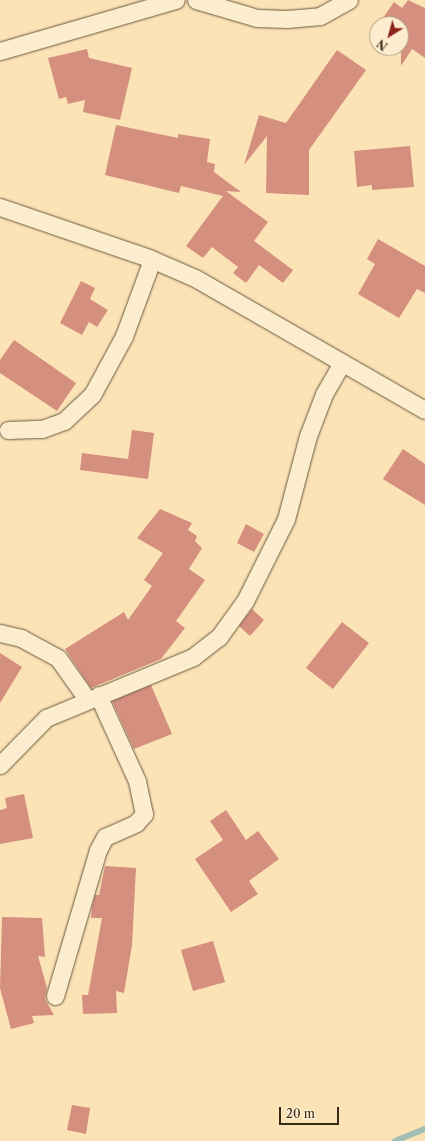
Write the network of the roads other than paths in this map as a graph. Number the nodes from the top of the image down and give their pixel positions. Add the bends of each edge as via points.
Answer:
1 (176, 0) edge
2 (196, 0) edge
3 (349, 0) edge
4 (0, 50) edge
5 (0, 207) edge
6 (152, 260) junction
7 (342, 363) junction
8 (425, 410) edge
9 (8, 430) dead end
10 (0, 633) edge
11 (92, 697) junction
12 (0, 765) edge
13 (55, 996) dead end

1 - 4 street
2 - 3 street via 257,18 287,20 320,16
5 - 6 street
6 - 7 street via 197,279
6 - 9 street via 124,336 92,395 64,421 42,429
7 - 8 street
7 - 11 street via 324,394 308,436 286,519 245,601 224,631 193,657
10 - 11 street via 21,638 58,658
11 - 12 street via 46,718
11 - 13 street via 137,781 144,814 136,823 105,837 98,850

